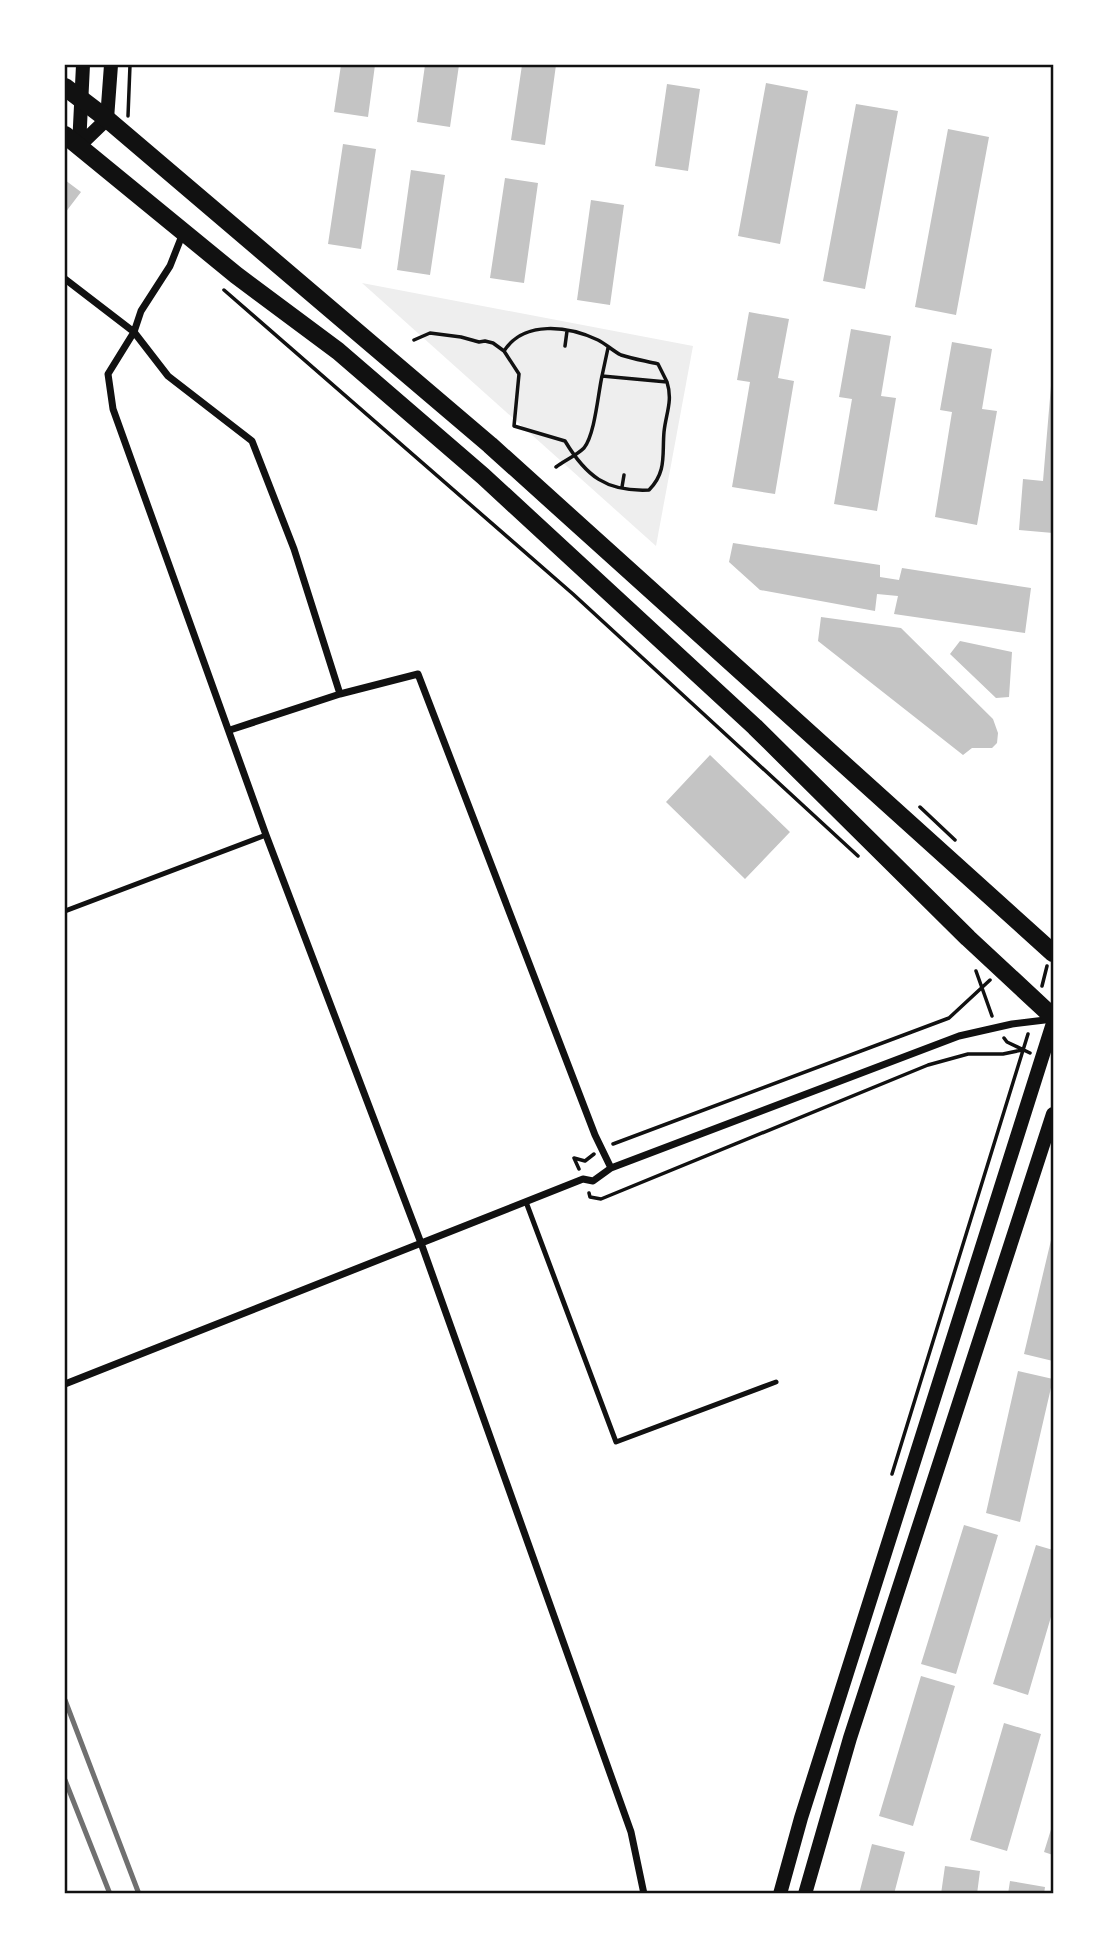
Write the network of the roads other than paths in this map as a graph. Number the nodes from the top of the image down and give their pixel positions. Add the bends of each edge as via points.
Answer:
1 (83, 65) edge
2 (111, 65) edge
3 (65, 87) edge
4 (81, 99) junction
5 (107, 119) junction
6 (72, 141) edge
7 (183, 232) junction
8 (65, 279) edge
9 (134, 332) junction
10 (340, 694) junction
11 (230, 730) junction
12 (266, 835) junction
13 (65, 911) edge
14 (1052, 952) edge
15 (1053, 1019) edge
16 (1053, 1114) edge
17 (611, 1168) junction
18 (526, 1202) junction
19 (421, 1243) junction
20 (776, 1381) dead end
21 (65, 1384) edge
22 (644, 1894) edge
23 (780, 1894) edge
24 (805, 1894) edge

1 - 4 main road
2 - 5 main road
3 - 4 main road
4 - 5 main road
4 - 6 main road
5 - 6 main road
5 - 14 main road via 490,446
6 - 7 main road
7 - 9 street
7 - 15 main road via 338,351 483,475 755,727
8 - 9 street
9 - 10 street via 168,376 252,441 294,548
9 - 11 street via 108,374 113,408
10 - 11 street
10 - 17 street via 418,674
11 - 12 street
12 - 13 lane
12 - 19 street
15 - 17 street via 958,1037
15 - 23 main road
16 - 24 main road via 850,1738
17 - 18 street via 593,1181 583,1179
18 - 19 street
18 - 20 lane via 616,1442
19 - 21 street
19 - 22 street via 631,1832

